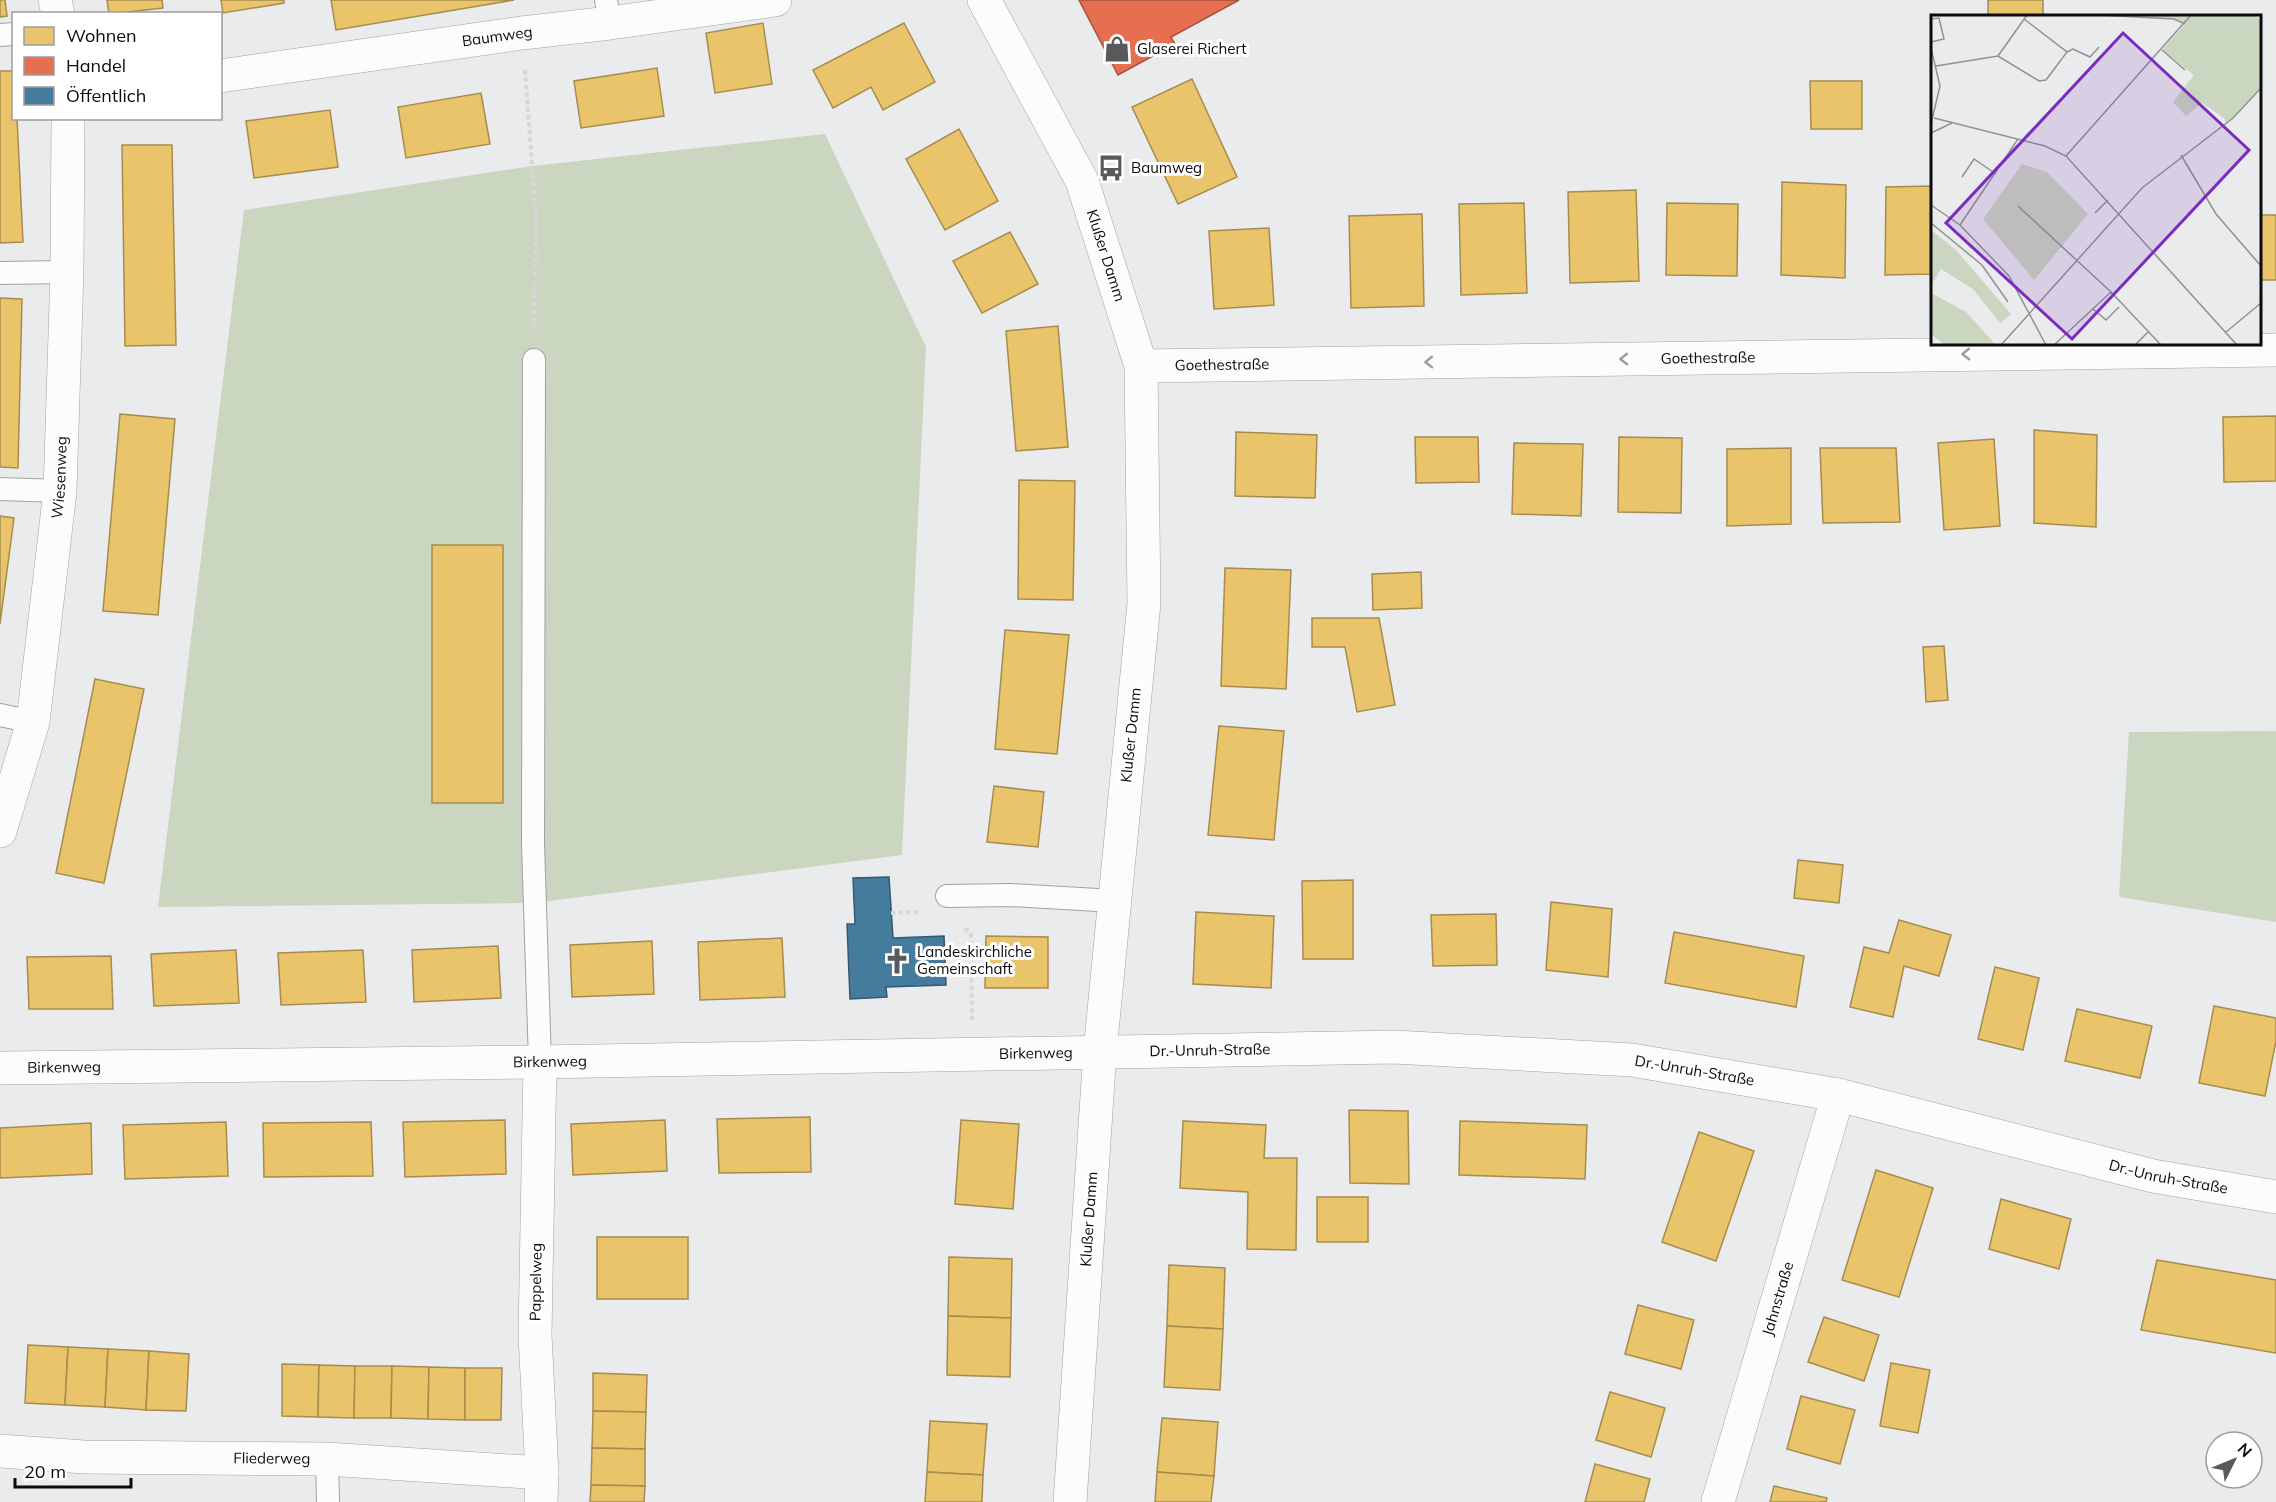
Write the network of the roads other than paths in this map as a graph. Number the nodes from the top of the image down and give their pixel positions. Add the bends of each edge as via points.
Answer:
1 (775, 0) edge
2 (984, 0) edge
3 (608, 12) edge
4 (222, 76) edge
5 (68, 120) edge
6 (66, 272) junction
7 (0, 273) edge
8 (2276, 350) edge
9 (534, 360) road end
10 (1141, 366) junction
11 (0, 489) edge
12 (60, 491) junction
13 (0, 716) edge
14 (33, 722) junction
15 (0, 831) edge
16 (947, 896) dead end
17 (1115, 901) junction
18 (1100, 1051) junction
19 (540, 1062) junction
20 (0, 1068) edge
21 (1838, 1095) junction
22 (2276, 1197) edge
23 (0, 1451) edge
24 (327, 1459) junction
25 (542, 1487) edge
26 (328, 1502) edge
27 (1070, 1502) edge
28 (1718, 1502) edge

1 - 3 street, Baumweg
2 - 10 street, Klußer Damm via 1082,181
3 - 4 street, Baumweg via 522,33
5 - 6 street, Wiesenweg
6 - 7 lane
6 - 12 street, Wiesenweg
8 -> 10 street, Goethestraße
9 - 19 lane via 533,844
10 - 17 street, Klußer Damm via 1144,603
11 - 12 lane
12 - 14 street, Wiesenweg
13 - 14 lane
14 - 15 street, Wiesenweg
16 - 17 lane
17 - 18 street, Klußer Damm
18 - 19 street, Birkenweg
18 - 21 street, Dr.-Unruh-Straße via 1394,1047 1620,1060
18 - 27 street, Klußer Damm
19 - 20 street, Birkenweg
19 - 25 street, Pappelweg via 535,1335
21 - 22 street, Dr.-Unruh-Straße via 2153,1176
21 - 28 street, Jahnstraße
23 - 24 street, Fliederweg via 84,1457
24 - 25 street, Fliederweg
24 - 26 lane

